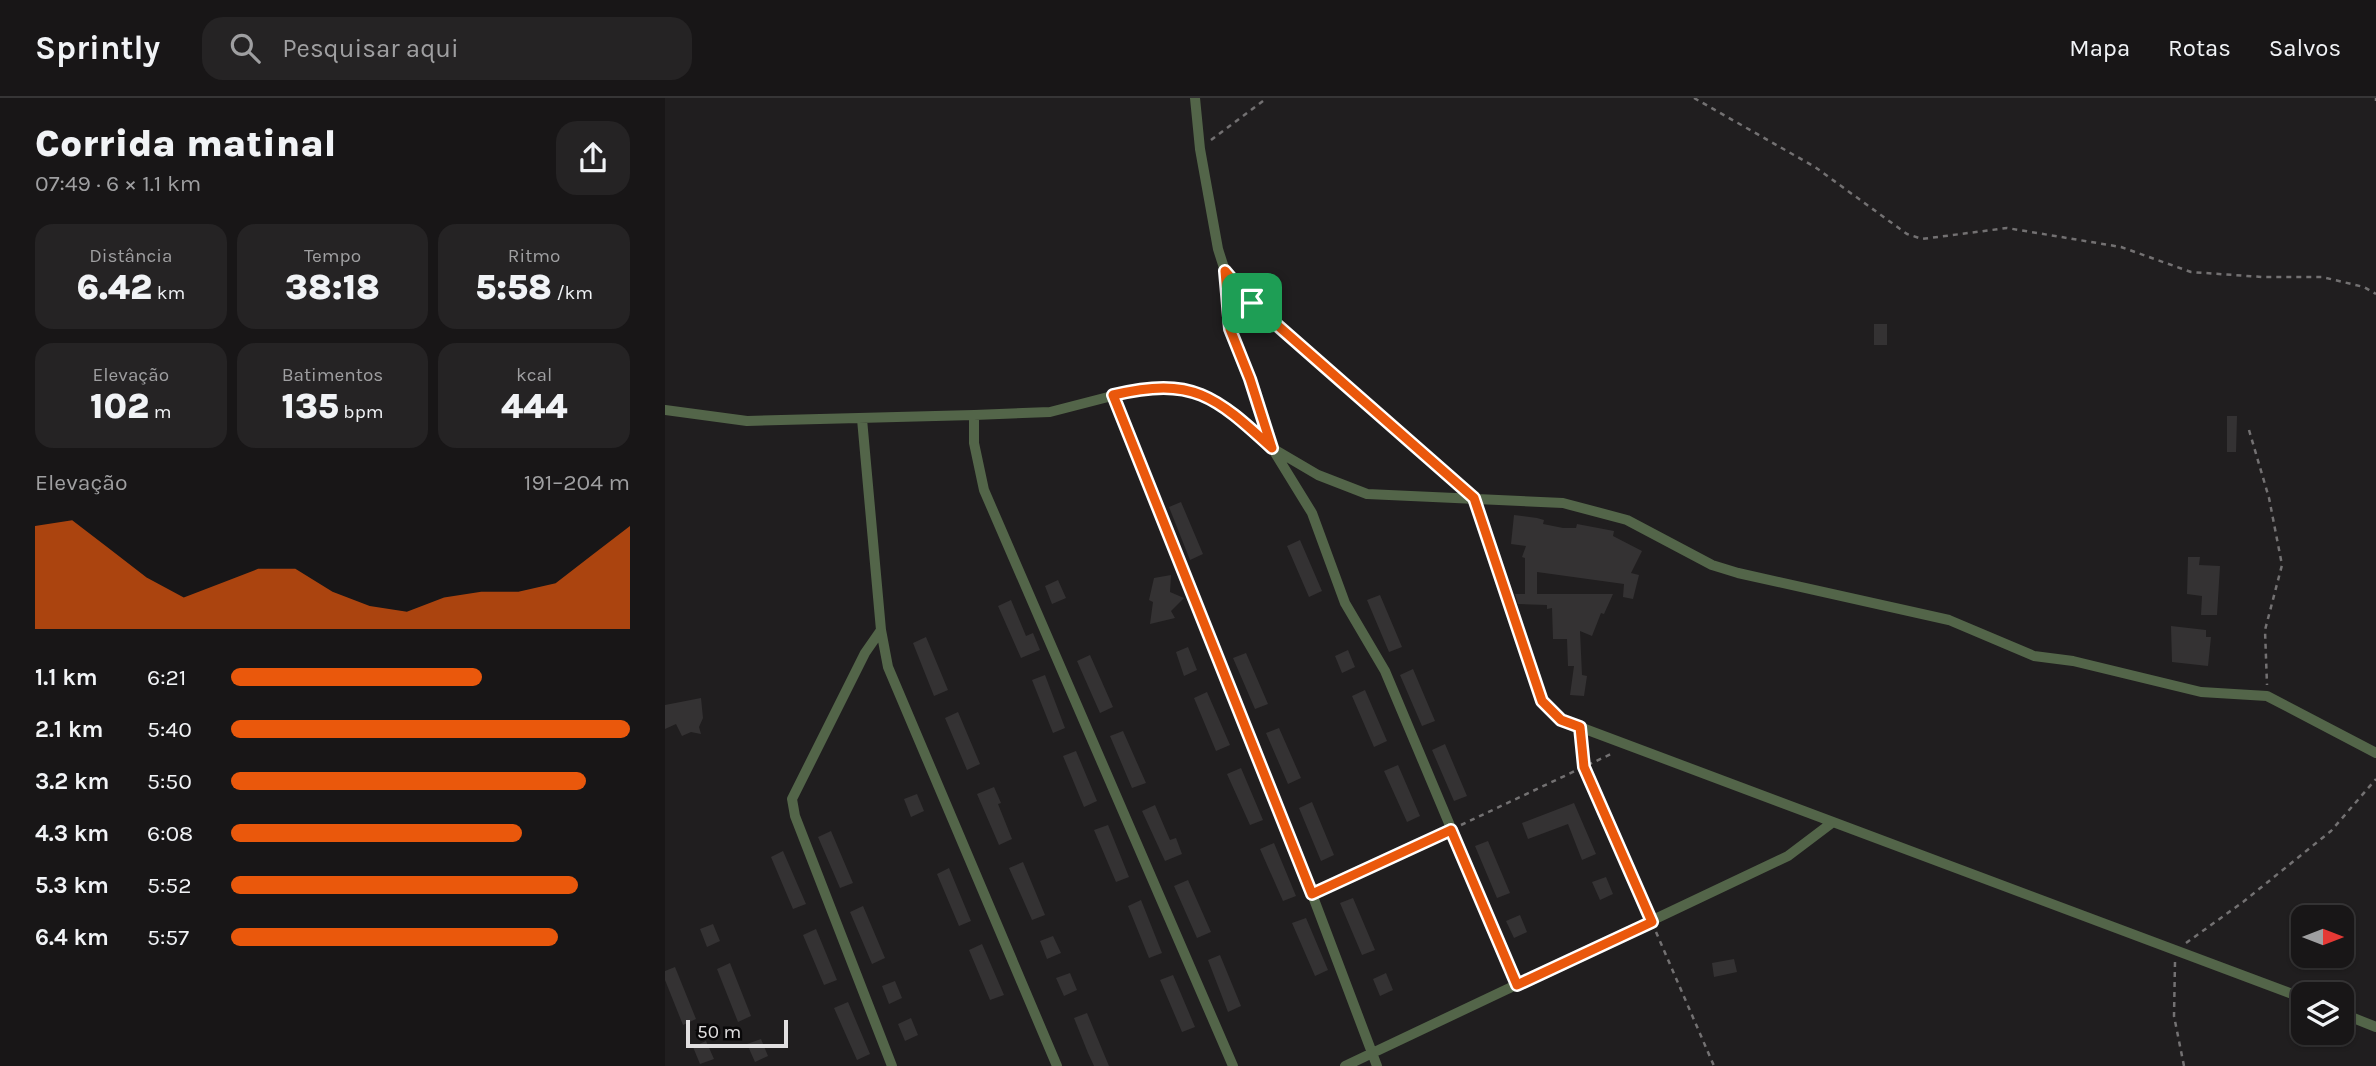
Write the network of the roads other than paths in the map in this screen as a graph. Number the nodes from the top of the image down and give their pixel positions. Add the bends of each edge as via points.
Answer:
1 (1195, 98) edge
2 (1225, 271) junction
3 (1113, 395) junction
4 (665, 410) edge
5 (974, 415) junction
6 (862, 419) junction
7 (1272, 448) junction
8 (1474, 498) junction
9 (881, 630) junction
10 (2376, 753) edge
11 (1833, 822) junction
12 (1451, 830) junction
13 (1312, 894) junction
14 (1517, 985) junction
15 (2291, 994) edge
16 (2354, 1018) edge
17 (2376, 1027) edge
18 (1371, 1054) junction
19 (892, 1066) edge
20 (1057, 1066) edge
21 (1233, 1066) edge
22 (1345, 1066) edge
23 (1377, 1066) edge

1 - 2 street via 1200,149
2 - 7 street via 1230,329
2 - 8 street via 1252,303
3 - 5 street via 1050,412
3 - 7 street via 1143,388 1190,390 1228,408
3 - 13 street
4 - 6 street via 747,421
5 - 6 street
5 - 21 street via 974,443 984,491
6 - 9 street
7 - 8 street via 1318,475 1367,494
7 - 12 street via 1312,513 1345,603 1385,671
8 - 10 street via 1563,503 1627,520 1712,565 1949,620 2034,656 2201,692 2267,696
8 - 11 street via 1542,701 1561,720
9 - 19 street via 792,799
9 - 20 street via 888,667
11 - 14 street via 1788,856
11 - 15 street
12 - 13 street
12 - 14 street
13 - 18 street
14 - 18 street
16 - 17 street
18 - 22 street
18 - 23 street

